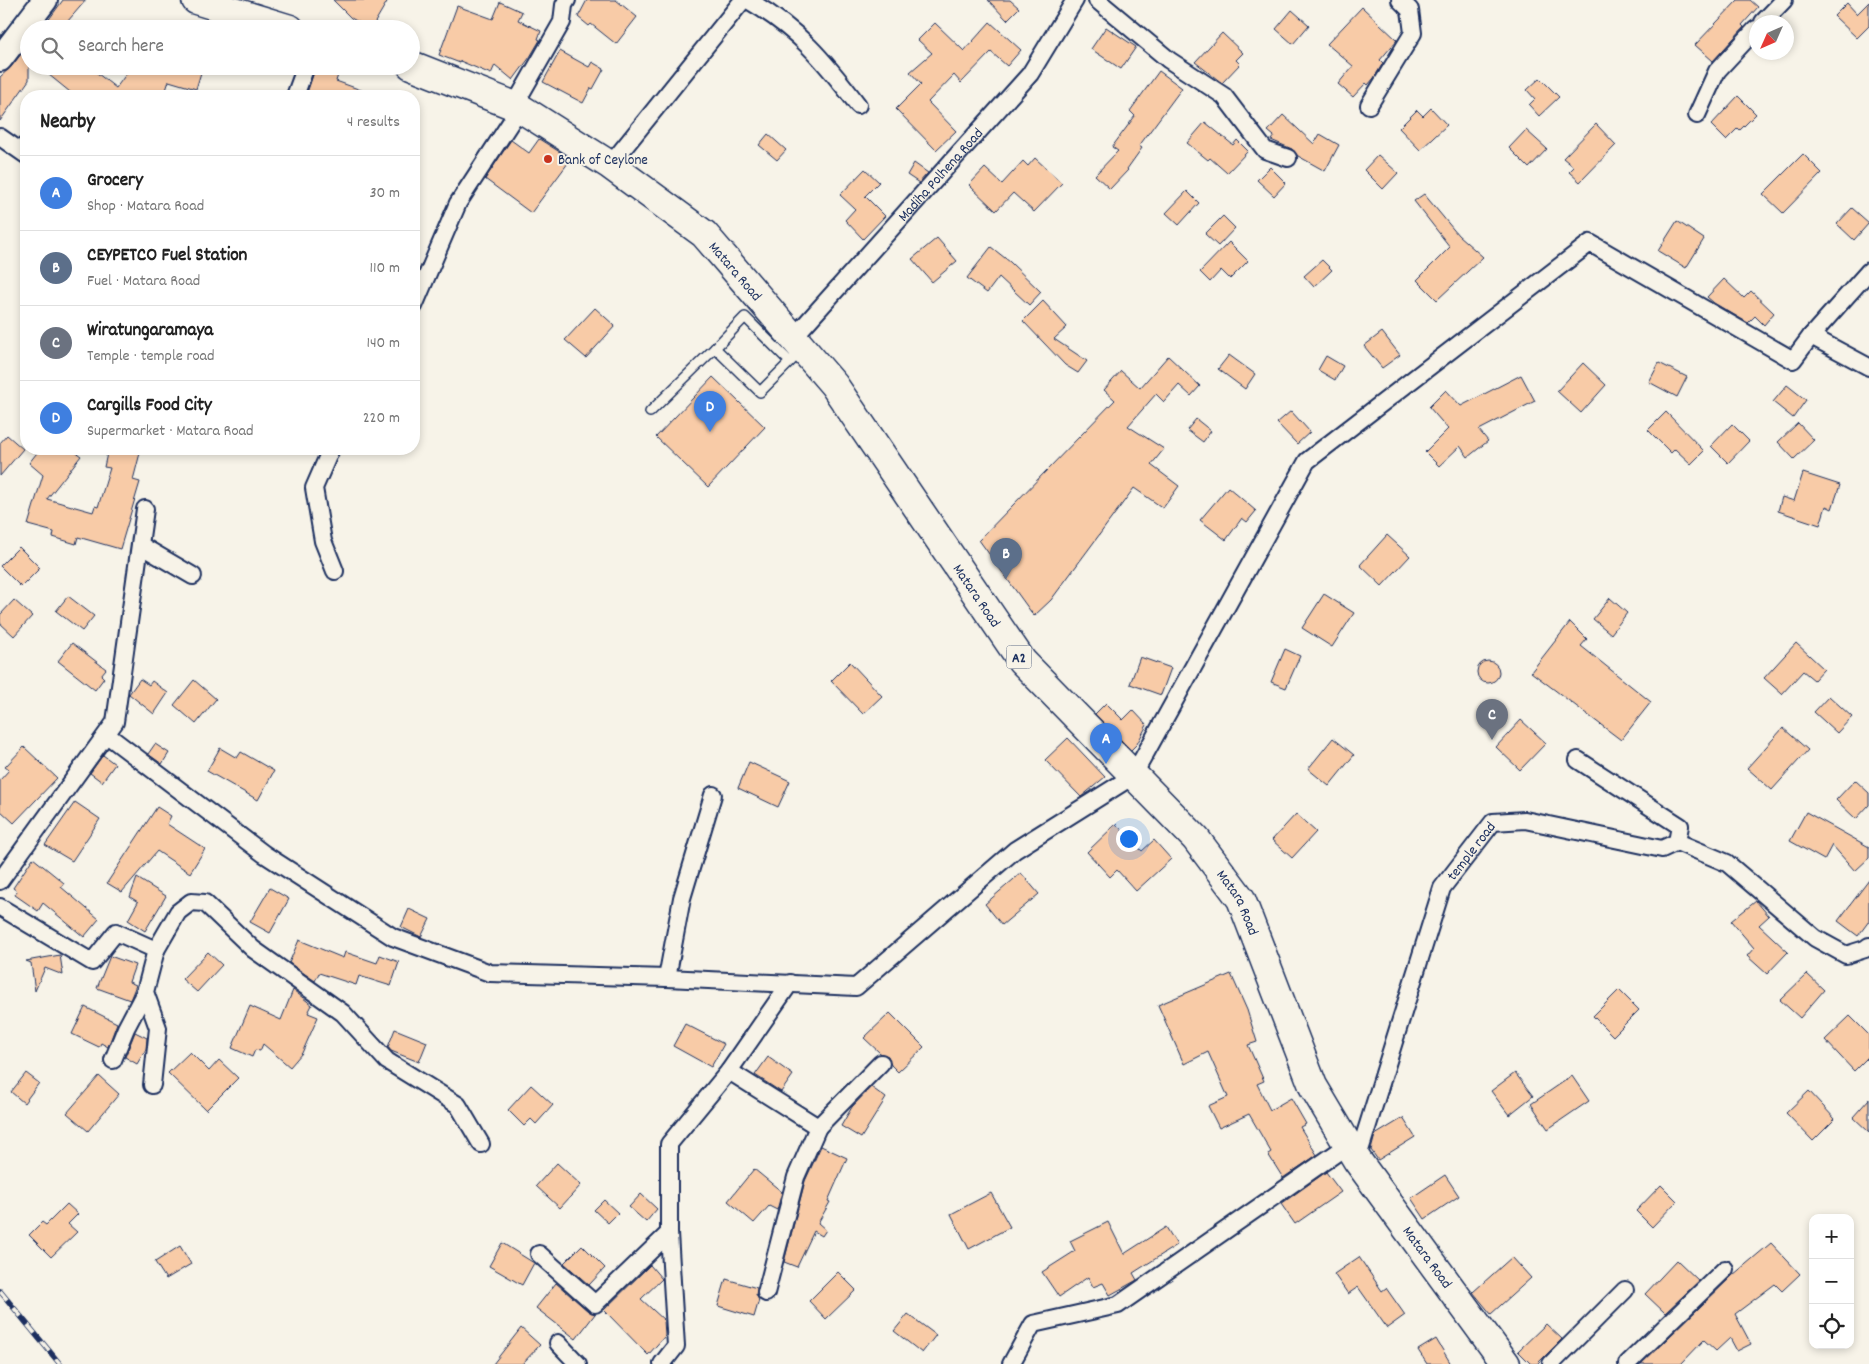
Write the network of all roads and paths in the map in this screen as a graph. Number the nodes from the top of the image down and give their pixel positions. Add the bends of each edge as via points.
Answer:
1 (45, 0) edge
2 (196, 0) edge
3 (567, 0) edge
4 (743, 0) edge
5 (748, 0) edge
6 (1074, 0) edge
7 (1097, 0) edge
8 (1400, 0) edge
9 (1784, 0) edge
10 (1770, 15) edge
11 (30, 20) edge
12 (261, 20) edge
13 (20, 33) edge
14 (1749, 37) edge
15 (0, 59) edge
16 (420, 69) edge
17 (303, 75) edge
18 (297, 90) edge
19 (858, 105) dead end
20 (1369, 105) dead end
21 (517, 107) junction
22 (1697, 115) dead end
23 (0, 137) edge
24 (20, 150) edge
25 (1288, 158) dead end
26 (610, 165) junction
27 (1869, 271) edge
28 (420, 292) edge
29 (1811, 336) junction
30 (715, 348) junction
31 (795, 349) junction
32 (1869, 367) edge
33 (650, 412) dead end
34 (328, 455) edge
35 (145, 509) dead end
36 (140, 546) junction
37 (336, 571) dead end
38 (194, 576) dead end
39 (106, 735) junction
40 (1578, 760) dead end
41 (1133, 776) junction
42 (714, 795) dead end
43 (1677, 842) junction
44 (0, 881) edge
45 (0, 907) edge
46 (1869, 946) edge
47 (156, 950) junction
48 (667, 978) junction
49 (790, 983) junction
50 (145, 992) junction
51 (114, 1060) dead end
52 (881, 1063) dead end
53 (729, 1071) junction
54 (152, 1085) dead end
55 (818, 1127) junction
56 (481, 1144) dead end
57 (1352, 1152) junction
58 (669, 1233) junction
59 (540, 1254) dead end
60 (1725, 1270) dead end
61 (1625, 1290) dead end
62 (766, 1293) dead end
63 (558, 1343) dead end
64 (578, 1364) edge
65 (662, 1364) edge
66 (1011, 1364) edge
67 (1506, 1364) edge
68 (1551, 1364) edge
69 (1627, 1364) edge

1 - 11 street
2 - 12 highway
3 - 21 street via 562,22
4 - 26 street
5 - 19 street via 778,17 825,61
6 - 31 street, Madiha Polhena Road via 1030,74
7 - 25 street via 1169,60 1224,96 1265,150
8 - 20 street via 1410,10 1413,33
9 - 10 street
13 - 15 street
14 - 22 street via 1717,71
16 - 21 highway, Matara Road / A2
17 - 18 street
21 - 26 highway, Matara Road / A2
21 - 28 street via 458,203
23 - 24 street
26 - 31 highway, Matara Road / A2 via 704,234
27 - 29 street
29 - 32 street
29 - 41 street via 1793,360 1590,243 1307,461
30 - 31 lane via 745,317
30 - 31 lane via 760,392
30 - 33 lane
31 - 41 highway, Matara Road / A2 via 834,385 1022,661
34 - 37 street via 314,488 323,541
35 - 36 street
36 - 38 street
36 - 39 street via 114,722
39 - 44 street
39 - 48 street via 264,854 393,937 490,974
40 - 43 street via 1680,826
41 - 49 street via 1016,850 856,986
41 - 57 highway, Matara Road / A2 via 1196,839 1241,899 1313,1086
42 - 48 street via 682,898
43 - 46 street via 1727,863 1815,938 1846,955
43 - 57 street, temple road via 1662,849 1524,820 1493,822 1442,888
45 - 47 street via 92,962 116,932
47 - 50 street
47 - 56 street via 178,912 191,902 205,903 253,949 342,1013 387,1061 458,1105
48 - 49 street
49 - 53 street
50 - 51 street
50 - 54 street via 158,1028
52 - 55 street
53 - 55 street
53 - 58 street via 669,1144
55 - 62 street via 796,1177
57 - 66 street via 1118,1305 1033,1324
57 - 67 highway, Matara Road / A2
58 - 59 street via 595,1304
58 - 65 street via 676,1346
60 - 69 street
61 - 68 street
63 - 64 street

